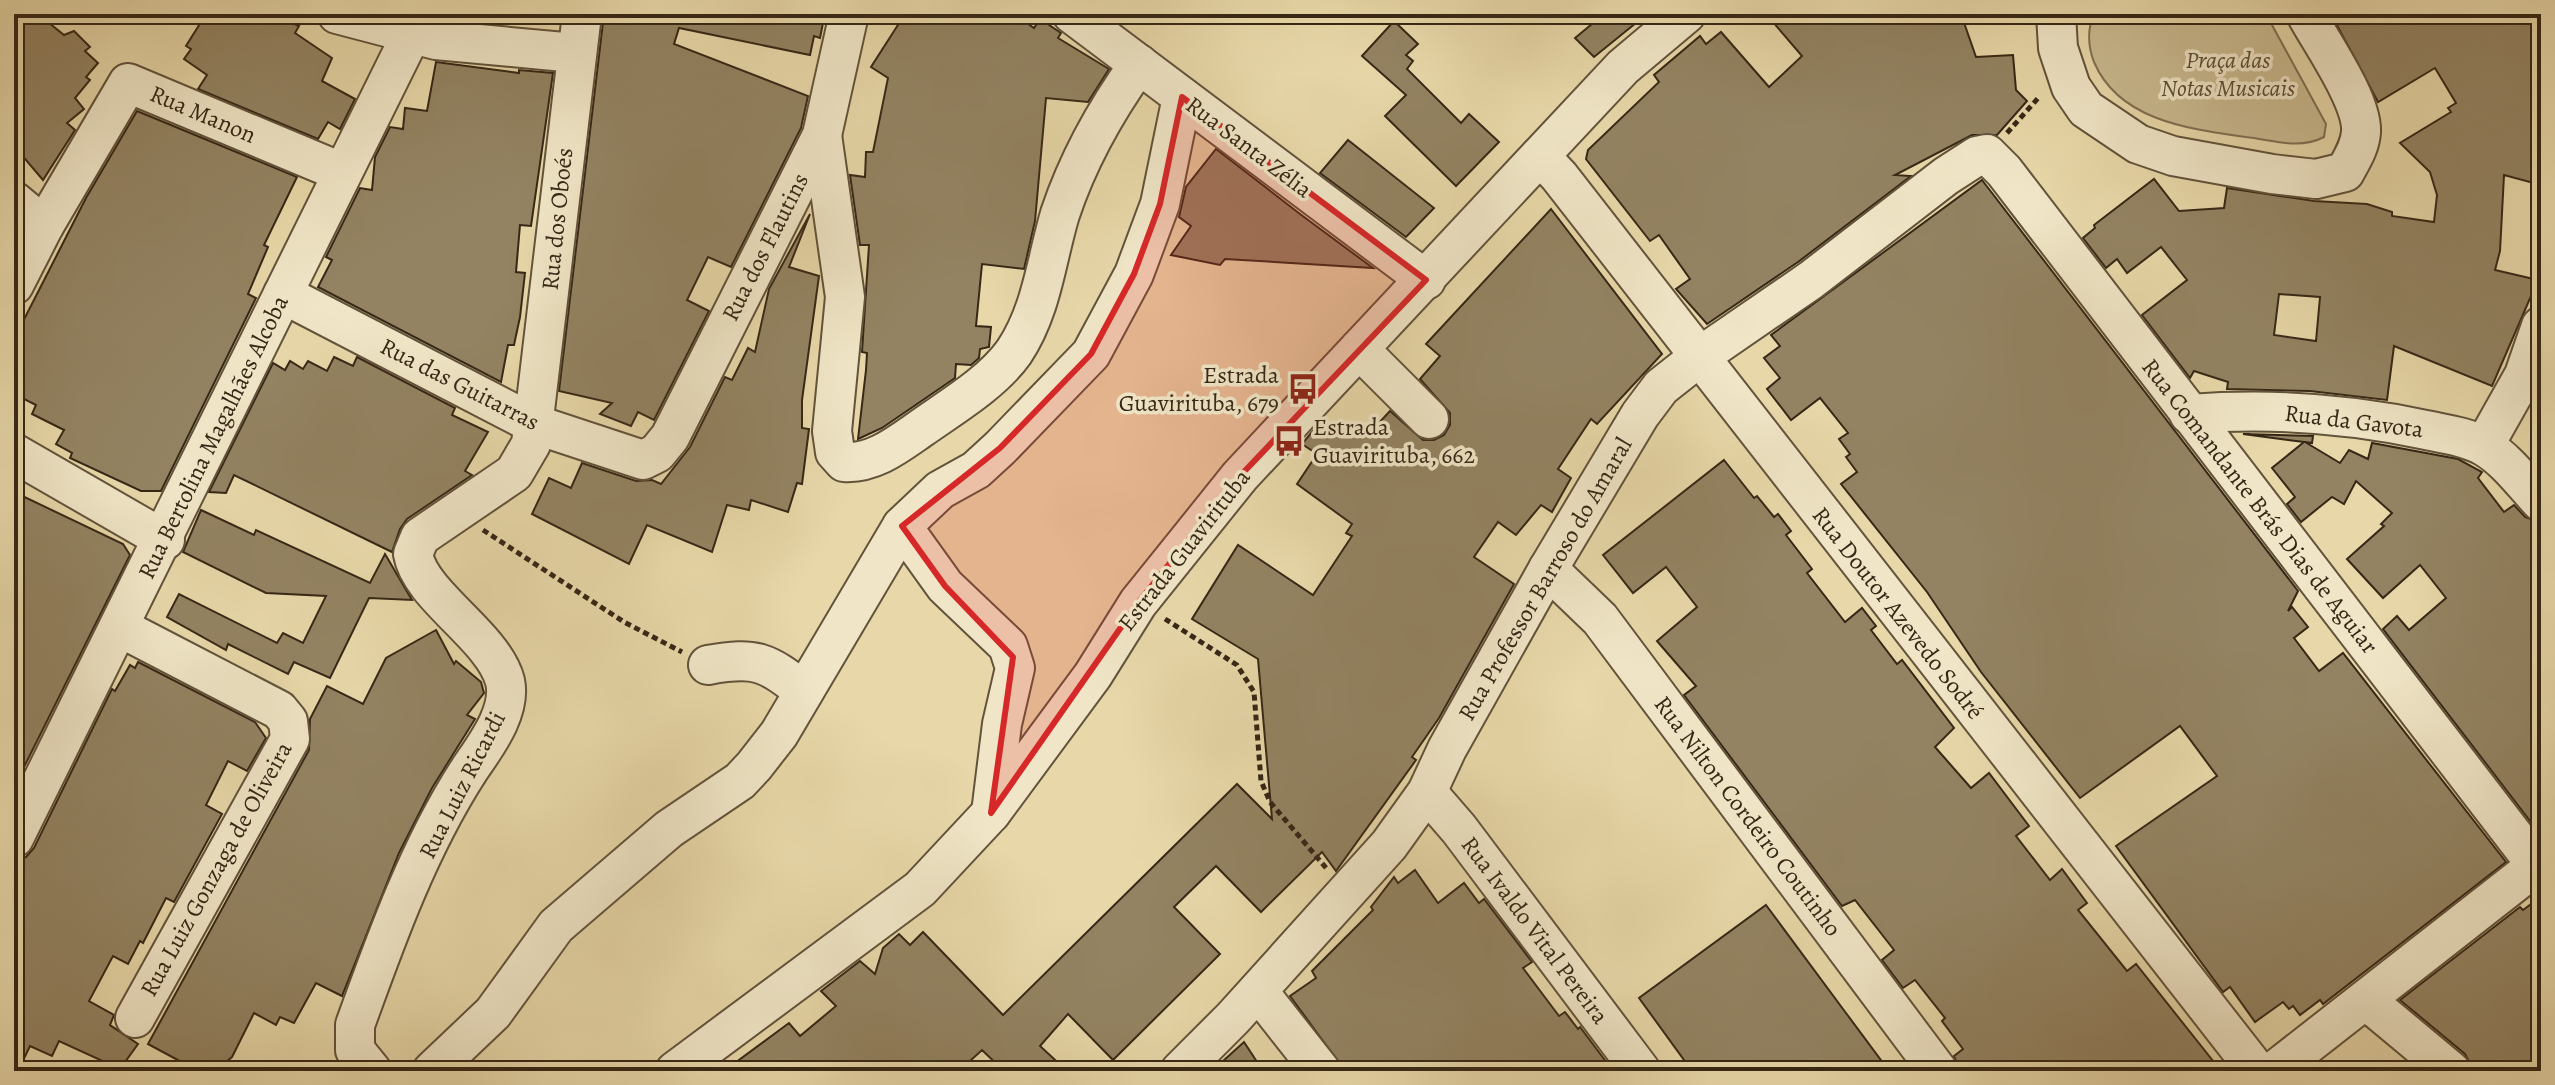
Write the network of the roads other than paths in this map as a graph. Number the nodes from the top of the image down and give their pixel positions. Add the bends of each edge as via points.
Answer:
1 (337, 14) edge
2 (582, 14) edge
3 (849, 14) edge
4 (1072, 14) edge
5 (1686, 14) edge
6 (2056, 14) edge
7 (2306, 14) edge
8 (411, 35) junction
9 (575, 53) junction
10 (1139, 64) junction
11 (1182, 97) junction
12 (822, 135) junction
13 (1982, 155) joint
14 (1540, 156) junction
15 (341, 172) junction
16 (14, 201) edge
17 (44, 226) junction
18 (1426, 280) junction
19 (14, 285) edge
20 (283, 294) junction
21 (2541, 326) edge
22 (1359, 349) junction
23 (1699, 357) junction
24 (2189, 414) junction
25 (1429, 419) dead end
26 (534, 424) junction
27 (2484, 446) junction
28 (14, 453) edge
29 (643, 460) joint
30 (2541, 502) edge
31 (902, 526) junction
32 (165, 540) junction
33 (1548, 569) junction
34 (119, 627) junction
35 (708, 665) road end
36 (804, 691) junction
37 (1427, 792) junction
38 (991, 813) junction
39 (14, 838) edge
40 (2539, 864) edge
41 (1258, 991) junction
42 (2367, 1001) junction
43 (135, 1018) dead end
44 (372, 1071) edge
45 (432, 1071) edge
46 (675, 1071) edge
47 (1180, 1071) edge
48 (1321, 1071) edge
49 (1641, 1071) edge
50 (1938, 1071) edge
51 (2257, 1071) edge
52 (2274, 1071) edge
53 (2451, 1071) edge

1 - 8 street
2 - 9 street, Rua dos Oboés
3 - 12 street, Rua dos Flautins
4 - 10 street, Rua Santa Zélia
5 - 14 street, Estrada Guavirituba via 1623,67
6 - 7 street via 2058,48 2071,87 2086,109 2138,144 2173,156 2316,179 2345,172 2357,152 2361,129 2350,95
8 - 9 street
8 - 15 street, Rua Bertolina Magalhães Alcoba
9 - 26 street, Rua dos Oboés
10 - 11 street, Rua Santa Zélia
10 - 12 street via 1101,121 1080,165 1060,214 1033,319 1012,354 933,420 867,460 844,462 835,452 832,431 845,297
11 - 18 street, Rua Santa Zélia
11 - 31 street via 1160,204 1129,285 1091,354 976,470 940,490
12 - 29 street, Rua dos Flautins via 670,437
13 - 23 street, Rua Professor Barroso do Amaral
13 - 24 street, Rua Comandante Brás Dias de Aguiar
14 - 18 street, Estrada Guavirituba
14 - 23 street, Rua Doutor Azevedo Sodré
15 - 17 street, Rua Manon via 128,83
15 - 20 street, Rua Bertolina Magalhães Alcoba
16 - 17 street
17 - 19 street
18 - 22 street, Estrada Guavirituba
20 - 26 street, Rua das Guitarras
20 - 32 street, Rua Bertolina Magalhães Alcoba
21 - 27 street via 2524,375
22 - 25 street
22 - 38 street, Estrada Guavirituba via 1240,476 1138,603 1093,675
23 - 33 street, Rua Professor Barroso do Amaral via 1661,387 1640,415
23 - 51 street, Rua Doutor Azevedo Sodré
24 - 27 street, Rua da Gavota via 2277,411 2377,419
24 - 40 street, Rua Comandante Brás Dias de Aguiar
26 - 29 street, Rua das Guitarras
26 - 44 street, Rua Luiz Ricardi via 527,456 514,473 420,537 413,554 415,564 499,670 506,696 489,740 439,819 355,1025 355,1050
27 - 30 street
28 - 32 street
31 - 36 street
31 - 38 street via 945,586 1013,657
32 - 34 street, Rua Bertolina Magalhães Alcoba
33 - 37 street, Rua Professor Barroso do Amaral
33 - 50 street, Rua Nilton Cordeiro Coutinho via 1600,619
34 - 39 street, Rua Bertolina Magalhães Alcoba
34 - 43 street, Rua Luiz Gonzaga de Oliveira via 279,710 290,730 290,739
35 - 36 street via 752,659
36 - 45 street via 779,734 740,781 669,829 556,926 493,1013
37 - 41 street, Rua Professor Barroso do Amaral via 1389,845
37 - 49 street, Rua Ivaldo Vital Pereira
38 - 46 street, Estrada Guavirituba via 920,889
40 - 42 street
41 - 47 street, Rua Professor Barroso do Amaral
41 - 48 street
42 - 52 street
42 - 53 street

